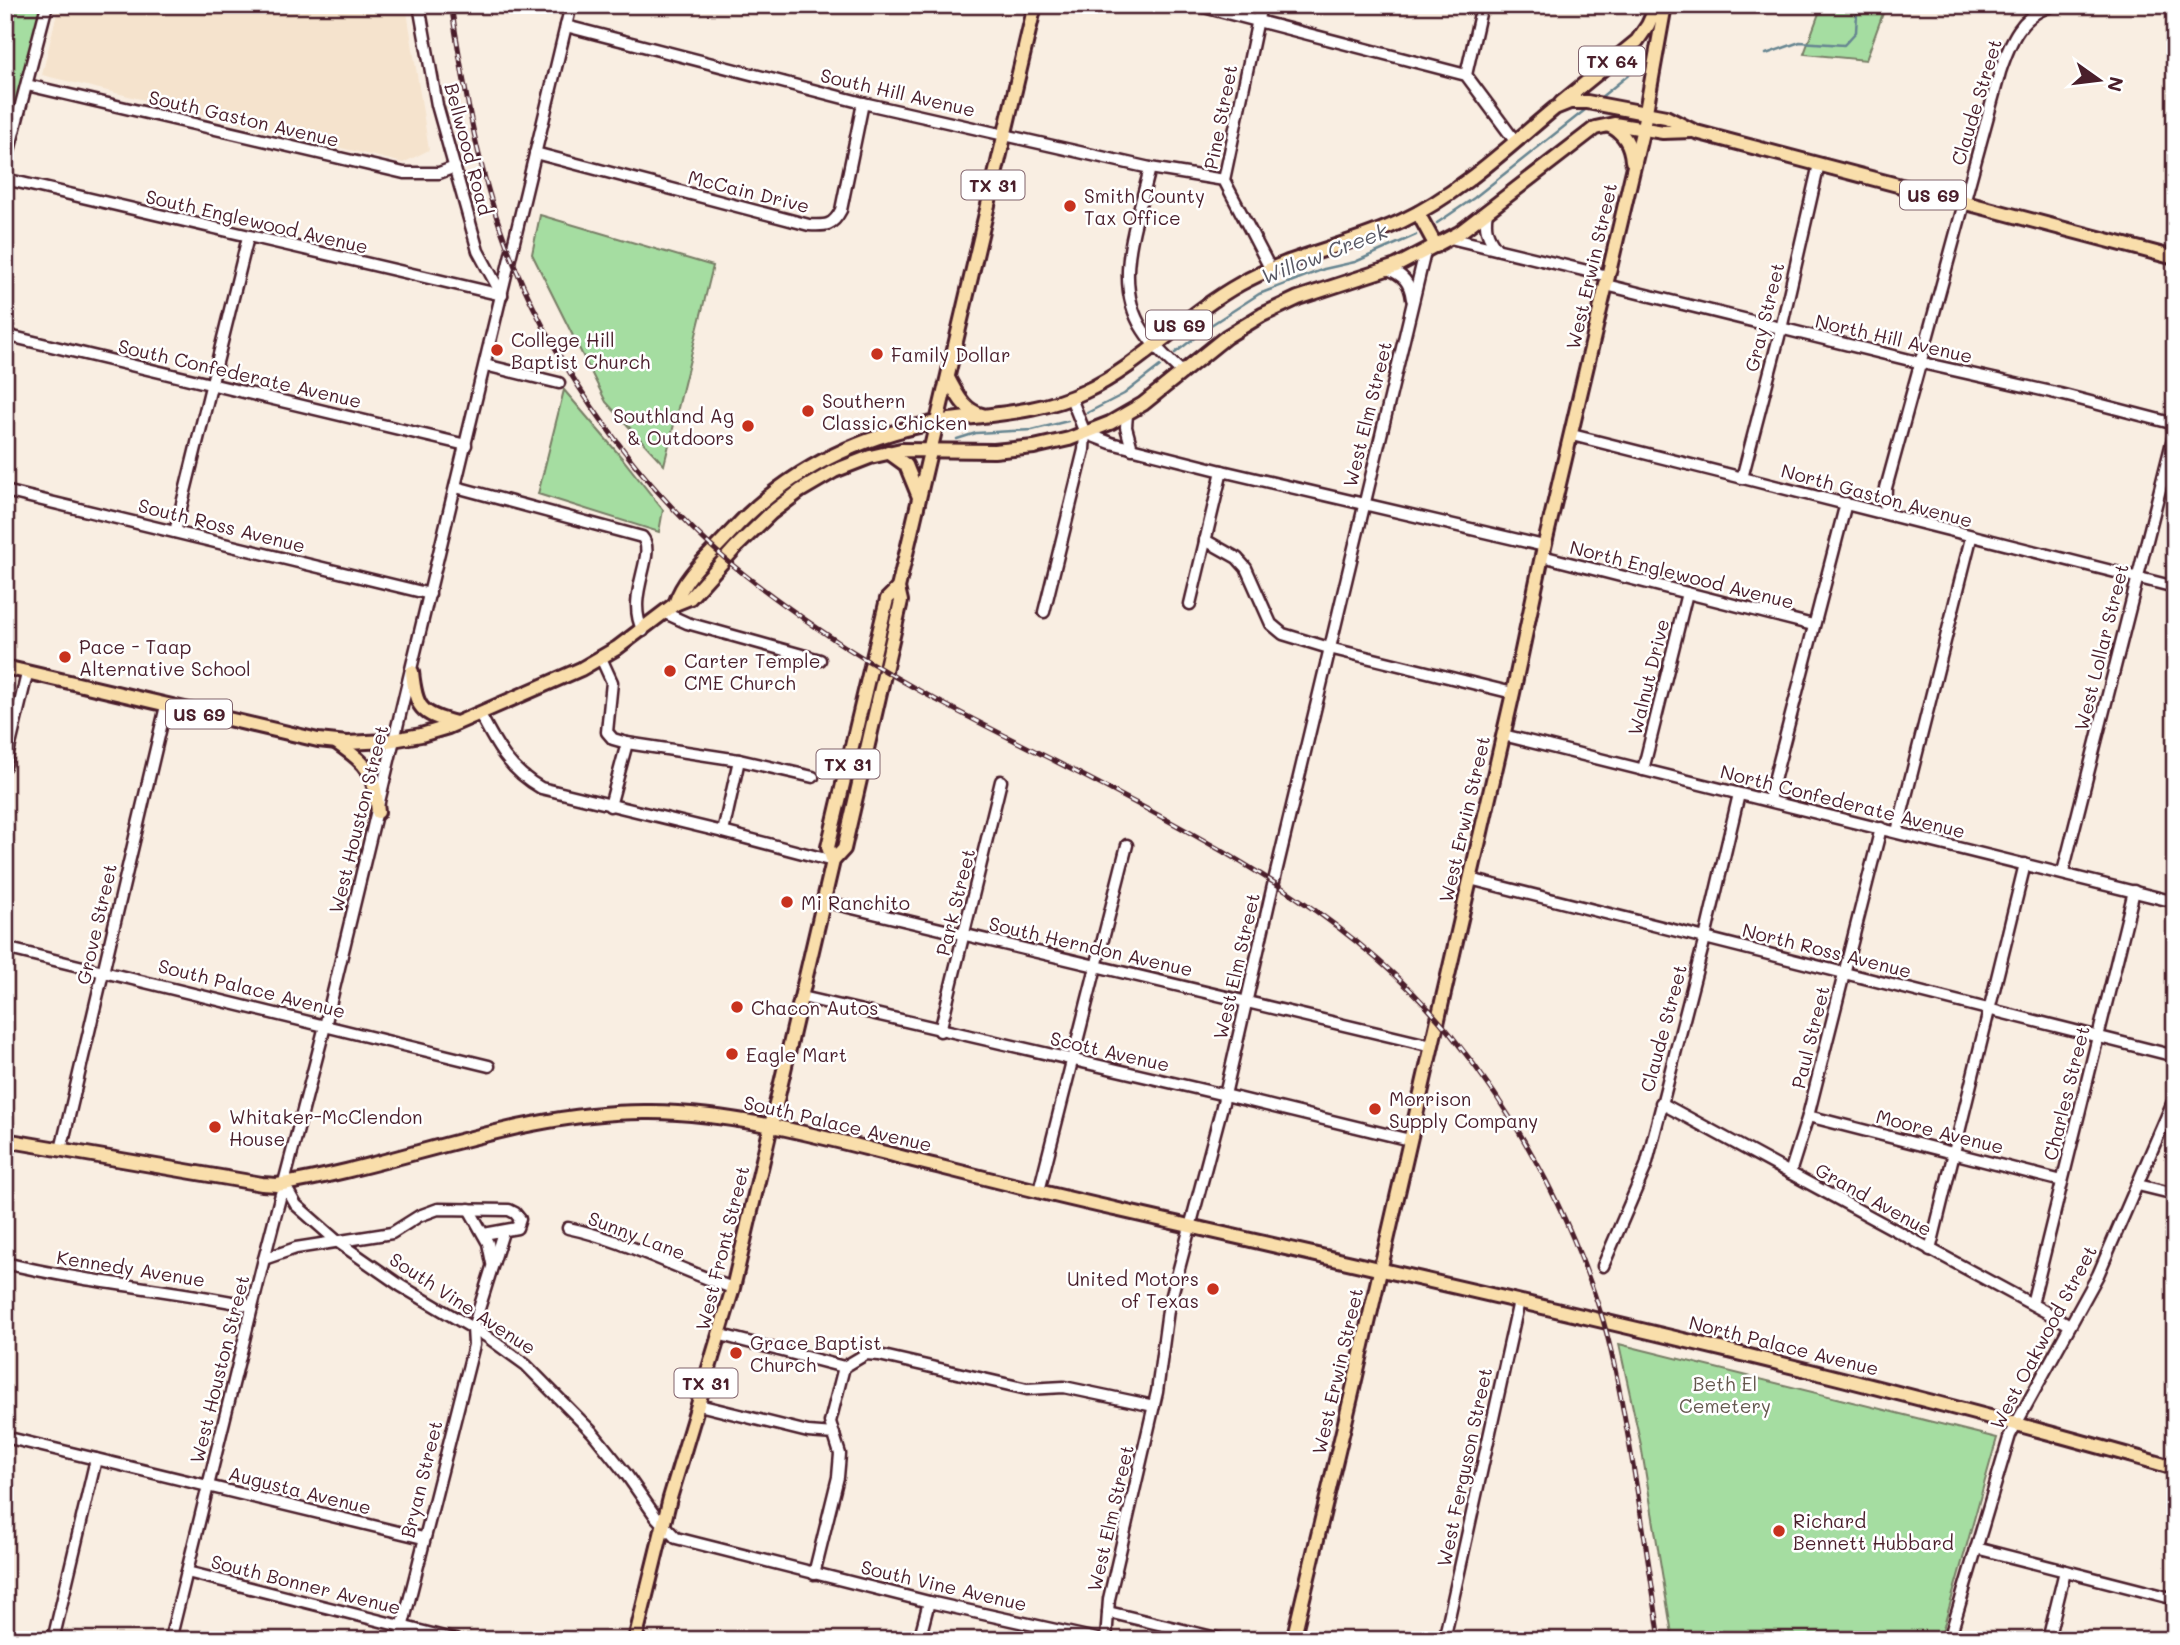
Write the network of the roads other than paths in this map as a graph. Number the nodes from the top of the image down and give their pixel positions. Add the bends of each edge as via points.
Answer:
1 (47, 5) edge
2 (419, 5) edge
3 (571, 5) edge
4 (1035, 5) edge
5 (1196, 5) edge
6 (1261, 5) edge
7 (1482, 5) edge
8 (1657, 5) edge
9 (1665, 5) edge
10 (2055, 5) edge
11 (1258, 20) junction
12 (566, 26) junction
13 (1466, 75) junction
14 (27, 85) junction
15 (863, 103) junction
16 (1555, 108) junction
17 (1646, 114) junction
18 (1607, 125) junction
19 (1643, 128) junction
20 (1692, 131) junction
21 (1005, 134) junction
22 (1515, 141) junction
23 (536, 153) junction
24 (1819, 164) junction
25 (5, 166) edge
26 (455, 167) junction
27 (1150, 169) junction
28 (1633, 172) junction
29 (5, 179) edge
30 (1224, 180) junction
31 (1965, 203) junction
32 (1418, 212) junction
33 (1487, 212) junction
34 (248, 237) junction
35 (1450, 238) junction
36 (1430, 249) junction
37 (1497, 249) junction
38 (2175, 258) edge
39 (1270, 268) junction
40 (1388, 269) junction
41 (1607, 280) junction
42 (502, 295) junction
43 (1412, 302) junction
44 (1781, 328) junction
45 (5, 335) edge
46 (1155, 346) junction
47 (1922, 363) junction
48 (485, 365) junction
49 (1183, 373) junction
50 (948, 378) junction
51 (559, 383) dead end
52 (212, 384) junction
53 (1071, 398) junction
54 (1127, 414) junction
55 (986, 415) junction
56 (938, 422) junction
57 (2175, 424) edge
58 (2175, 430) edge
59 (1085, 433) junction
60 (1572, 435) junction
61 (466, 445) junction
62 (932, 449) junction
63 (1132, 449) junction
64 (888, 452) junction
65 (1222, 471) junction
66 (1742, 478) junction
67 (456, 487) junction
68 (5, 491) edge
69 (919, 497) junction
70 (1363, 503) junction
71 (1846, 503) junction
72 (1885, 513) junction
73 (176, 532) junction
74 (1970, 538) junction
75 (1205, 540) junction
76 (1543, 551) junction
77 (2136, 578) junction
78 (2175, 587) edge
79 (1687, 593) junction
80 (430, 594) junction
81 (675, 604) junction
82 (1191, 604) dead end
83 (1044, 612) dead end
84 (664, 613) junction
85 (1814, 625) junction
86 (643, 631) junction
87 (1329, 648) junction
88 (601, 658) junction
89 (820, 660) dead end
90 (5, 667) edge
91 (412, 672) junction
92 (27, 674) junction
93 (1513, 693) junction
94 (166, 706) junction
95 (480, 713) junction
96 (457, 723) junction
97 (1503, 735) junction
98 (395, 740) junction
99 (337, 742) junction
100 (627, 743) junction
101 (739, 760) junction
102 (5, 766) edge
103 (1643, 770) junction
104 (813, 778) dead end
105 (1002, 781) dead end
106 (1739, 794) junction
107 (1769, 800) junction
108 (610, 806) junction
109 (378, 812) junction
110 (1881, 828) junction
111 (723, 832) junction
112 (1897, 832) junction
113 (1127, 845) dead end
114 (833, 861) junction
115 (2025, 864) junction
116 (2063, 872) junction
117 (1470, 879) junction
118 (2134, 891) junction
119 (823, 901) junction
120 (2175, 902) edge
121 (965, 934) junction
122 (1705, 938) junction
123 (5, 948) edge
124 (1096, 964) junction
125 (103, 972) junction
126 (1845, 972) junction
127 (802, 997) junction
128 (1245, 1001) junction
129 (1988, 1010) junction
130 (326, 1026) junction
131 (940, 1031) junction
132 (2098, 1037) junction
133 (1432, 1046) junction
134 (2175, 1056) edge
135 (1072, 1060) junction
136 (489, 1066) dead end
137 (1225, 1095) junction
138 (2175, 1097) edge
139 (1661, 1103) junction
140 (1808, 1116) junction
141 (772, 1125) junction
142 (5, 1140) edge
143 (1410, 1140) junction
144 (61, 1150) junction
145 (1953, 1152) junction
146 (1790, 1172) junction
147 (2062, 1181) junction
148 (284, 1184) junction
149 (2138, 1185) junction
150 (1039, 1191) junction
151 (2175, 1195) edge
152 (469, 1209) junction
153 (1188, 1226) junction
154 (568, 1228) dead end
155 (503, 1232) junction
156 (484, 1234) junction
157 (338, 1242) junction
158 (1930, 1250) junction
159 (264, 1259) junction
160 (5, 1263) edge
161 (1603, 1266) dead end
162 (492, 1267) junction
163 (1380, 1270) junction
164 (733, 1288) junction
165 (1519, 1301) junction
166 (2032, 1304) junction
167 (253, 1306) junction
168 (2070, 1325) junction
169 (473, 1328) junction
170 (721, 1335) junction
171 (844, 1367) junction
172 (699, 1405) junction
173 (1154, 1406) junction
174 (2016, 1422) junction
175 (834, 1434) junction
176 (5, 1437) edge
177 (96, 1459) junction
178 (2175, 1468) edge
179 (209, 1485) junction
180 (663, 1526) junction
181 (423, 1538) junction
182 (1976, 1548) junction
183 (2065, 1571) junction
184 (187, 1572) junction
185 (814, 1574) junction
186 (2175, 1599) edge
187 (929, 1602) junction
188 (1108, 1612) junction
189 (402, 1626) junction
190 (53, 1640) edge
191 (170, 1640) edge
192 (399, 1640) edge
193 (456, 1640) edge
194 (635, 1640) edge
195 (919, 1640) edge
196 (1104, 1640) edge
197 (1225, 1640) edge
198 (1293, 1640) edge
199 (1444, 1640) edge
200 (1949, 1640) edge
201 (2048, 1640) edge

1 - 14 street
2 - 26 street, Bellwood Road via 437,105
3 - 12 street, West Houston Street
4 - 21 main road, West Front Street / TX 31
5 - 11 street
6 - 11 street, Pine Street
7 - 13 street
8 - 16 main road, TX 64 via 1637,41
9 - 17 main road, West Erwin Street / TX 64
10 - 31 street, Claude Street via 2031,15 2012,39
11 - 13 street
11 - 30 street, Pine Street
12 - 15 street, South Hill Avenue
12 - 23 street, West Houston Street
13 - 22 street
14 - 25 street
14 - 26 street, South Gaston Avenue via 404,173 439,173
15 - 21 street, South Hill Avenue
15 - 23 street, McCain Drive via 841,210 834,222 825,226
16 - 17 main road, US 69 via 1587,102
16 - 22 main road, US 69
17 - 19 main road, West Erwin Street / TX 64
17 - 20 main road, US 69 via 1667,117
18 - 19 main road, US 69
18 - 28 main road via 1627,140
18 - 33 main road, US 69 via 1592,130
19 - 20 main road, US 69
19 - 28 main road, West Erwin Street
20 - 24 main road, US 69
21 - 27 street, South Hill Avenue
21 - 50 main road, West Front Street / TX 31
22 - 32 main road, US 69
23 - 42 street, West Houston Street
24 - 31 main road, US 69
24 - 44 street, Gray Street
26 - 42 street, Bellwood Road via 478,251
27 - 30 street, South Hill Avenue
27 - 46 street via 1127,284 1132,309
28 - 41 main road, West Erwin Street
29 - 34 street, South Englewood Avenue
30 - 39 street, Pine Street
31 - 38 main road, US 69
31 - 47 street, Claude Street
32 - 36 main road
32 - 39 main road, US 69 via 1370,235
33 - 35 main road, US 69
33 - 37 street via 1486,228
34 - 42 street, South Englewood Avenue
34 - 52 street
35 - 36 main road, US 69
35 - 37 street
36 - 40 main road, US 69
36 - 43 street, West Elm Street
37 - 41 street
39 - 46 main road, US 69 via 1219,296
40 - 43 street via 1407,281
40 - 49 main road, US 69 via 1281,306 1226,337
41 - 44 street, North Hill Avenue
41 - 60 main road, West Erwin Street
42 - 48 street, West Houston Street
43 - 70 street, West Elm Street
44 - 47 street, North Hill Avenue
44 - 66 street, Gray Street
45 - 52 street, South Confederate Avenue
46 - 49 street
46 - 53 main road, US 69 via 1114,377
47 - 57 street, North Hill Avenue
47 - 72 street, Claude Street via 1886,488
48 - 51 street
48 - 61 street, West Houston Street
49 - 54 main road, US 69
50 - 55 main road via 967,408
50 - 56 main road, West Front Street / TX 31
52 - 61 street, South Confederate Avenue
52 - 73 street
53 - 55 main road, US 69
53 - 59 street
54 - 59 main road, US 69
54 - 63 street
55 - 56 main road, US 69
56 - 62 main road, West Front Street / TX 31
56 - 81 main road, US 69 via 852,446 785,483 736,526 680,587
58 - 77 street, West Lollar Street
59 - 62 main road, US 69 via 1016,449
59 - 63 street
59 - 83 street
60 - 66 street, North Gaston Avenue
60 - 76 main road, West Erwin Street
61 - 67 street, West Houston Street
62 - 64 main road, US 69
62 - 69 main road, West Front Street / TX 31
63 - 65 street
64 - 69 main road via 906,465
64 - 81 main road, US 69 via 850,464 800,491 752,530 690,598
65 - 70 street
65 - 75 street
66 - 71 street, North Gaston Avenue
67 - 80 street, West Houston Street
67 - 86 street via 646,541 648,551 635,610
68 - 73 street, South Ross Avenue
69 - 114 main road, West Front Street / TX 31 via 898,589 887,598 878,634 828,847
70 - 76 street
70 - 87 street, West Elm Street
71 - 72 street, North Gaston Avenue
71 - 85 street
72 - 74 street, North Gaston Avenue
73 - 80 street, South Ross Avenue
74 - 77 street, North Gaston Avenue
74 - 112 street
75 - 82 street
75 - 87 street via 1246,568 1276,630
76 - 79 street, North Englewood Avenue
76 - 93 main road, West Erwin Street
77 - 78 street, North Gaston Avenue
77 - 116 street, West Lollar Street
79 - 85 street, North Englewood Avenue
79 - 103 street, Walnut Drive
80 - 91 street, West Houston Street
81 - 84 main road, US 69
84 - 86 main road, US 69
84 - 89 street
85 - 107 street
86 - 88 main road, US 69
87 - 93 street
87 - 128 street, West Elm Street
88 - 95 main road, US 69
88 - 100 street via 612,682 607,732
90 - 92 main road, US 69
91 - 96 main road via 420,707 434,718
91 - 98 street, West Houston Street
92 - 94 main road, US 69
92 - 102 street
93 - 97 main road, West Erwin Street
94 - 99 main road, US 69
94 - 125 street, Grove Street
95 - 96 main road, US 69
95 - 108 street via 500,753 526,778 547,790
96 - 98 main road, US 69
97 - 103 street, North Confederate Avenue
97 - 117 main road, West Erwin Street
98 - 99 main road, US 69
98 - 109 street, West Houston Street
99 - 109 main road via 368,768
100 - 101 street
100 - 108 street
101 - 104 street
101 - 111 street
103 - 106 street, North Confederate Avenue
105 - 121 street, Park Street
106 - 107 street, North Confederate Avenue
106 - 122 street, Claude Street
107 - 110 street, North Confederate Avenue
108 - 111 street
109 - 130 street, West Houston Street
110 - 112 street, North Confederate Avenue
110 - 126 street, Paul Street
111 - 114 street
112 - 115 street, North Confederate Avenue
113 - 124 street
114 - 119 main road, West Front Street / TX 31
115 - 116 street, North Confederate Avenue
115 - 129 street
116 - 118 street, North Confederate Avenue
117 - 122 street, North Ross Avenue
117 - 133 main road, West Erwin Street
118 - 120 street, North Confederate Avenue
118 - 132 street, Charles Street
119 - 121 street, South Herndon Avenue
119 - 127 main road, West Front Street / TX 31
121 - 124 street, South Herndon Avenue
121 - 131 street, Park Street
122 - 126 street, North Ross Avenue
122 - 139 street, Claude Street
123 - 125 street, South Palace Avenue
124 - 128 street, South Herndon Avenue
124 - 135 street
125 - 130 street, South Palace Avenue
125 - 144 street, Grove Street
126 - 129 street, North Ross Avenue
126 - 140 street, Paul Street
127 - 131 street, Scott Avenue
127 - 141 main road, West Front Street / TX 31
128 - 133 street, South Herndon Avenue
128 - 137 street, West Elm Street
129 - 132 street, North Ross Avenue
129 - 145 street
130 - 136 street, South Palace Avenue
130 - 148 street, West Houston Street
131 - 135 street, Scott Avenue
132 - 134 street, North Ross Avenue
132 - 147 street, Charles Street
133 - 143 main road, West Erwin Street
135 - 137 street, Scott Avenue
135 - 150 street
137 - 143 street, Scott Avenue
137 - 153 street, West Elm Street
138 - 149 street, West Oakwood Street
139 - 146 street, Grand Avenue
139 - 161 street, Claude Street via 1646,1166
140 - 145 street, Moore Avenue
140 - 146 street, Paul Street
141 - 148 main road, South Palace Avenue via 675,1112 579,1116
141 - 150 main road, South Palace Avenue
141 - 164 main road, West Front Street / TX 31
142 - 144 main road
143 - 163 main road, West Erwin Street
144 - 148 main road
145 - 147 street, Moore Avenue
145 - 158 street
146 - 158 street, Grand Avenue
147 - 166 street, Charles Street
148 - 157 street, South Vine Avenue via 296,1205
148 - 159 street, West Houston Street
149 - 151 street
149 - 168 street, West Oakwood Street
150 - 153 main road, South Palace Avenue
152 - 155 street, Bryan Street via 515,1213 520,1219 517,1228
152 - 156 street
152 - 157 street via 425,1212 393,1233
153 - 163 main road, South Palace Avenue
153 - 173 street, West Elm Street via 1164,1326
154 - 164 street, Sunny Lane via 599,1235
155 - 156 street
155 - 162 street, Bryan Street
156 - 162 street
157 - 159 street via 296,1248
157 - 169 street, South Vine Avenue
158 - 166 street, Grand Avenue
159 - 167 street, West Houston Street
160 - 167 street, Kennedy Avenue
162 - 169 street, Bryan Street
163 - 165 main road, North Palace Avenue
163 - 198 main road, West Erwin Street
164 - 170 main road, West Front Street / TX 31
165 - 174 main road, North Palace Avenue
165 - 199 street, West Ferguson Street
166 - 168 street, Grand Avenue
167 - 179 street, West Houston Street
168 - 174 street, West Oakwood Street
169 - 180 street, South Vine Avenue via 515,1356 561,1399 617,1461
169 - 181 street, Bryan Street via 474,1345
170 - 171 street
170 - 172 main road, West Front Street / TX 31
171 - 173 street via 866,1354 879,1355 1027,1389 1064,1387
171 - 175 street via 830,1422
172 - 175 street via 808,1432
172 - 180 main road, West Front Street / TX 31
173 - 188 street, West Elm Street
174 - 178 main road, North Palace Avenue
174 - 182 street, West Oakwood Street
175 - 185 street via 840,1454 838,1477
176 - 177 street, Augusta Avenue
177 - 179 street, Augusta Avenue
177 - 190 street
179 - 181 street, Augusta Avenue
179 - 184 street, West Houston Street
180 - 185 street, South Vine Avenue via 683,1541
180 - 194 main road, West Front Street / TX 31
181 - 189 street, Bryan Street
182 - 183 street
182 - 200 street, West Oakwood Street
183 - 186 street
183 - 201 street
184 - 189 street, South Bonner Avenue
184 - 191 street, West Houston Street
185 - 187 street, South Vine Avenue
187 - 195 street
187 - 196 street, South Vine Avenue
188 - 196 street, West Elm Street
188 - 197 street
189 - 192 street, Bryan Street
189 - 193 street, South Bonner Avenue

